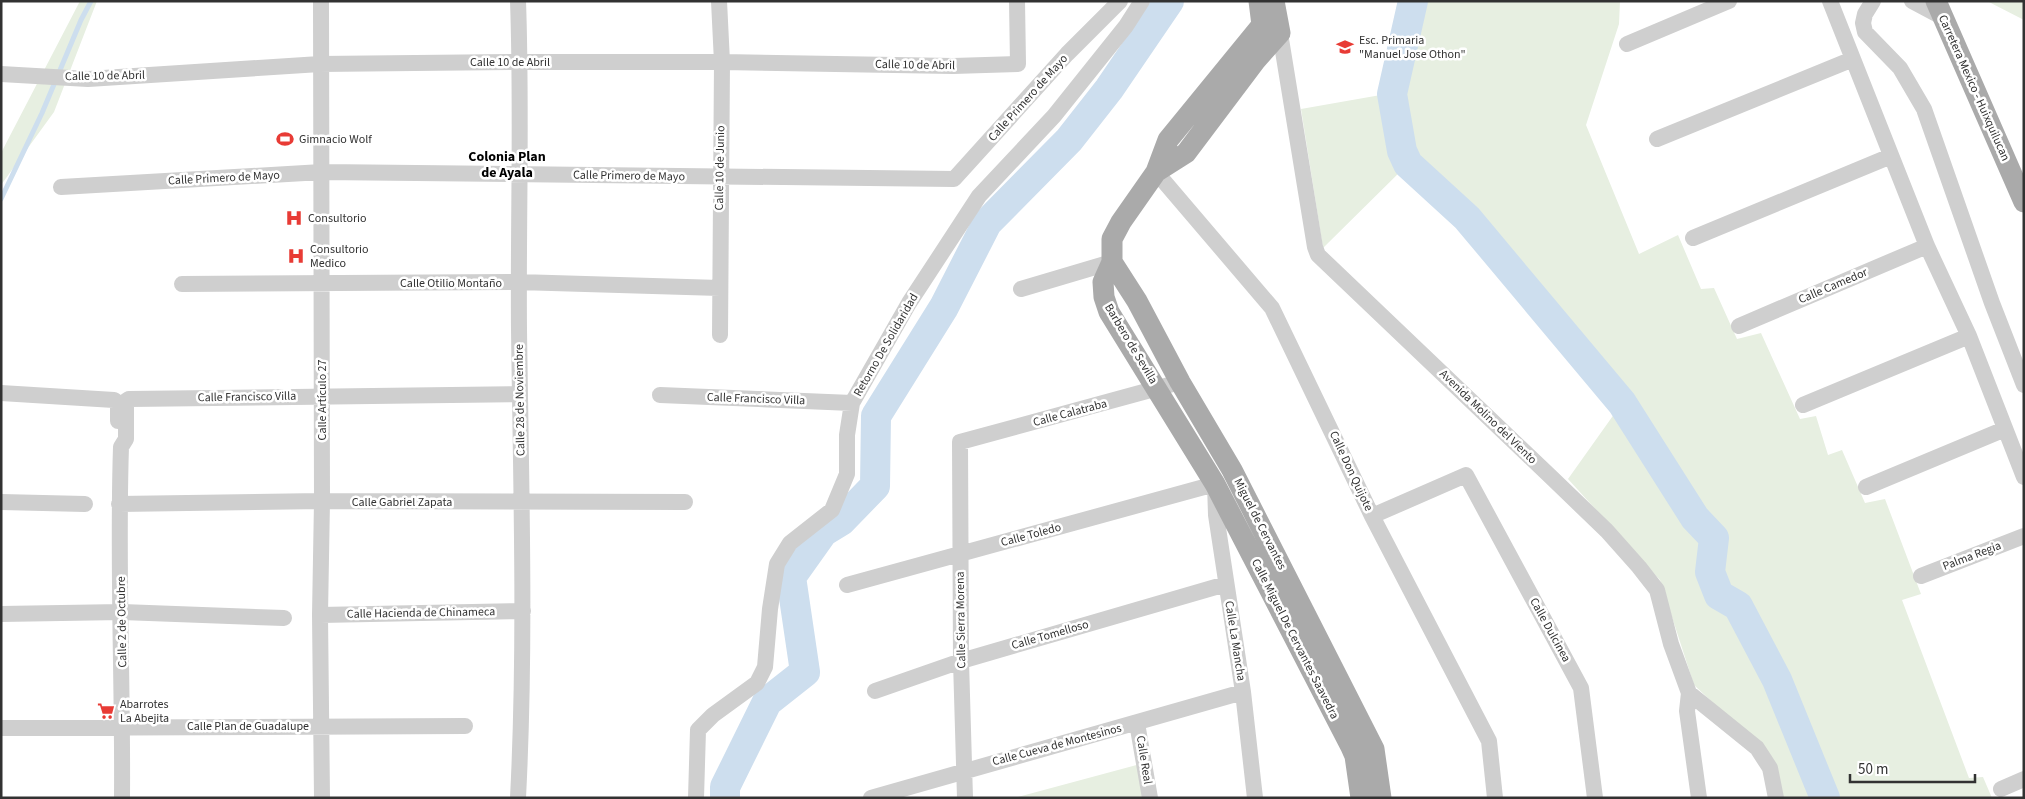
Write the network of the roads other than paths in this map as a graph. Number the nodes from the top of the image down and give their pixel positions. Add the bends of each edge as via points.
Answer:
1 (321, 1) edge
2 (518, 1) edge
3 (719, 1) edge
4 (1017, 1) edge
5 (1120, 1) edge
6 (1142, 1) edge
7 (1259, 1) edge
8 (1274, 1) edge
9 (1729, 1) edge
10 (1830, 1) edge
11 (1873, 1) edge
12 (1912, 1) edge
13 (1939, 9) edge
14 (1126, 26) junction
15 (1271, 29) junction
16 (1627, 44) dead end
17 (1853, 60) junction
18 (520, 62) junction
19 (722, 62) junction
20 (320, 64) junction
21 (7, 75) edge
22 (1658, 138) dead end
23 (1891, 156) junction
24 (322, 172) junction
25 (1156, 172) junction
26 (519, 174) junction
27 (720, 176) junction
28 (60, 187) dead end
29 (2024, 202) edge
30 (1692, 238) dead end
31 (1927, 246) junction
32 (1112, 262) junction
33 (518, 282) junction
34 (322, 283) junction
35 (182, 284) dead end
36 (720, 288) junction
37 (1021, 289) dead end
38 (1739, 326) dead end
39 (720, 335) dead end
40 (1969, 336) junction
41 (1180, 382) junction
42 (2024, 385) edge
43 (1158, 389) junction
44 (1, 393) edge
45 (520, 394) junction
46 (322, 395) junction
47 (660, 395) dead end
48 (120, 401) junction
49 (852, 403) junction
50 (1803, 405) dead end
51 (2005, 429) junction
52 (960, 442) joint
53 (2024, 477) edge
54 (1215, 484) junction
55 (1866, 487) dead end
56 (1, 502) edge
57 (322, 502) junction
58 (521, 502) junction
59 (685, 502) dead end
60 (85, 504) dead end
61 (119, 504) junction
62 (1372, 516) junction
63 (2024, 536) edge
64 (960, 554) junction
65 (321, 567) junction
66 (1921, 576) dead end
67 (1226, 584) junction
68 (847, 585) dead end
69 (523, 611) junction
70 (122, 612) junction
71 (1, 614) edge
72 (320, 615) junction
73 (284, 618) dead end
74 (321, 659) junction
75 (961, 661) junction
76 (875, 691) dead end
77 (1243, 692) junction
78 (1689, 693) junction
79 (1137, 723) junction
80 (122, 726) junction
81 (322, 726) junction
82 (465, 726) dead end
83 (1, 728) edge
84 (964, 770) junction
85 (2024, 779) edge
86 (2000, 790) dead end
87 (122, 798) edge
88 (322, 798) edge
89 (518, 798) edge
90 (696, 798) edge
91 (871, 798) edge
92 (965, 798) edge
93 (1150, 798) edge
94 (1255, 798) edge
95 (1361, 798) edge
96 (1381, 798) edge
97 (1495, 798) edge
98 (1595, 798) edge
99 (1699, 798) edge
100 (1776, 798) edge

1 - 20 street, Calle Artículo 27
2 - 18 street, Calle 28 de Noviembre
3 - 19 street, Calle 10 de Junio
4 - 19 street, Calle 10 de Abril via 1018,64
5 - 14 street
5 - 27 street, Calle Primero de Mayo via 1067,54 954,179
6 - 14 street, Retorno De Solidaridad
7 - 15 main road, Avenida Molino del Viento
8 - 15 main road, Avenida Molino del Viento
9 - 16 street
10 - 17 street
11 - 42 street via 1865,14 1865,32 1900,68 1924,110
12 - 13 street
13 - 29 main road, Carretera Mexico - Huixquilucan
14 - 49 street, Retorno De Solidaridad via 1054,116 979,196 909,304
15 - 25 main road, Barbero de Sevilla via 1168,140
15 - 78 street, Avenida Molino del Viento via 1318,255 1551,477 1639,567 1657,590 1671,644
17 - 22 street
17 - 23 street
18 - 19 street, Calle 10 de Abril
18 - 20 street, Calle 10 de Abril
18 - 26 street, Calle 28 de Noviembre
19 - 27 street, Calle 10 de Junio
20 - 21 street, Calle 10 de Abril via 88,79
20 - 24 street, Calle Artículo 27
23 - 30 street
23 - 31 street
24 - 26 street, Calle Primero de Mayo
24 - 28 street, Calle Primero de Mayo
24 - 34 street, Calle Artículo 27
25 - 32 main road, Barbero de Sevilla via 1112,239
25 - 62 street, Calle Don Quijote via 1272,308
26 - 27 street, Calle Primero de Mayo
26 - 33 street, Calle 28 de Noviembre
27 - 36 street, Calle 10 de Junio
31 - 38 street, Calle Camedor
31 - 40 street
32 - 37 street
32 - 41 main road, Miguel de Cervantes via 1137,301
32 - 43 main road, Barbero de Sevilla via 1103,282 1104,298
33 - 34 street, Calle Otilio Montaño
33 - 36 street, Calle Otilio Montaño
33 - 45 street, Calle 28 de Noviembre
34 - 35 street, Calle Otilio Montaño
34 - 46 street, Calle Artículo 27
36 - 39 street, Calle 10 de Junio
40 - 50 street
40 - 51 street
41 - 43 street, Calle Calatraba
41 - 96 main road, Miguel de Cervantes via 1232,470 1374,749
43 - 52 street, Calle Calatraba
43 - 54 main road, Barbero de Sevilla
44 - 48 street, Calle Francisco Villa
45 - 46 street, Calle Francisco Villa
45 - 58 street, Calle 28 de Noviembre
46 - 48 street, Calle Francisco Villa
46 - 57 street, Calle Artículo 27
47 - 49 street, Calle Francisco Villa
48 - 61 street, Calle 2 de Octubre via 126,439 121,447
49 - 90 street, Retorno De Solidaridad via 847,435 847,474 832,510 790,543 777,564 765,667 757,683 698,730
51 - 53 street
51 - 55 street
52 - 64 street, Calle Sierra Morena
54 - 64 street, Calle Toledo
54 - 67 street, Calle La Mancha
54 - 95 main road, Calle Miguel De Cervantes Saavedra via 1351,746
56 - 60 street
57 - 58 street, Calle Gabriel Zapata
57 - 61 street, Calle Gabriel Zapata
57 - 65 street, Calle Artículo 27
58 - 59 street, Calle Gabriel Zapata
58 - 69 street, Calle 28 de Noviembre
61 - 70 street, Calle 2 de Octubre
62 - 97 street, Calle Don Quijote via 1489,741
62 - 98 street, Calle Dulcinea via 1466,475 1581,688
63 - 66 street, Palma Regia
64 - 68 street, Calle Toledo
64 - 75 street, Calle Sierra Morena
65 - 72 street, Calle Artículo 27
65 - 74 street via 312,584 310,617 311,650
67 - 75 street, Calle Tomelloso
67 - 77 street, Calle La Mancha
69 - 72 street, Calle Hacienda de Chinameca
69 - 89 street, Calle 28 de Noviembre
70 - 71 street
70 - 73 street
70 - 80 street, Calle 2 de Octubre
72 - 74 street, Calle Artículo 27
74 - 81 street, Calle Artículo 27
75 - 76 street, Calle Tomelloso
75 - 84 street, Calle Sierra Morena
77 - 79 street, Calle Cueva de Montesinos
77 - 94 street, Calle La Mancha
78 - 99 street via 1688,711
78 - 100 street via 1757,748 1770,768
79 - 84 street, Calle Cueva de Montesinos
79 - 93 street, Calle Real
80 - 81 street, Calle Plan de Guadalupe
80 - 83 street, Calle Plan de Guadalupe
80 - 87 street, Calle 2 de Octubre
81 - 82 street, Calle Plan de Guadalupe
81 - 88 street, Calle Artículo 27
84 - 91 street, Calle Cueva de Montesinos
84 - 92 street, Calle Sierra Morena
85 - 86 street

